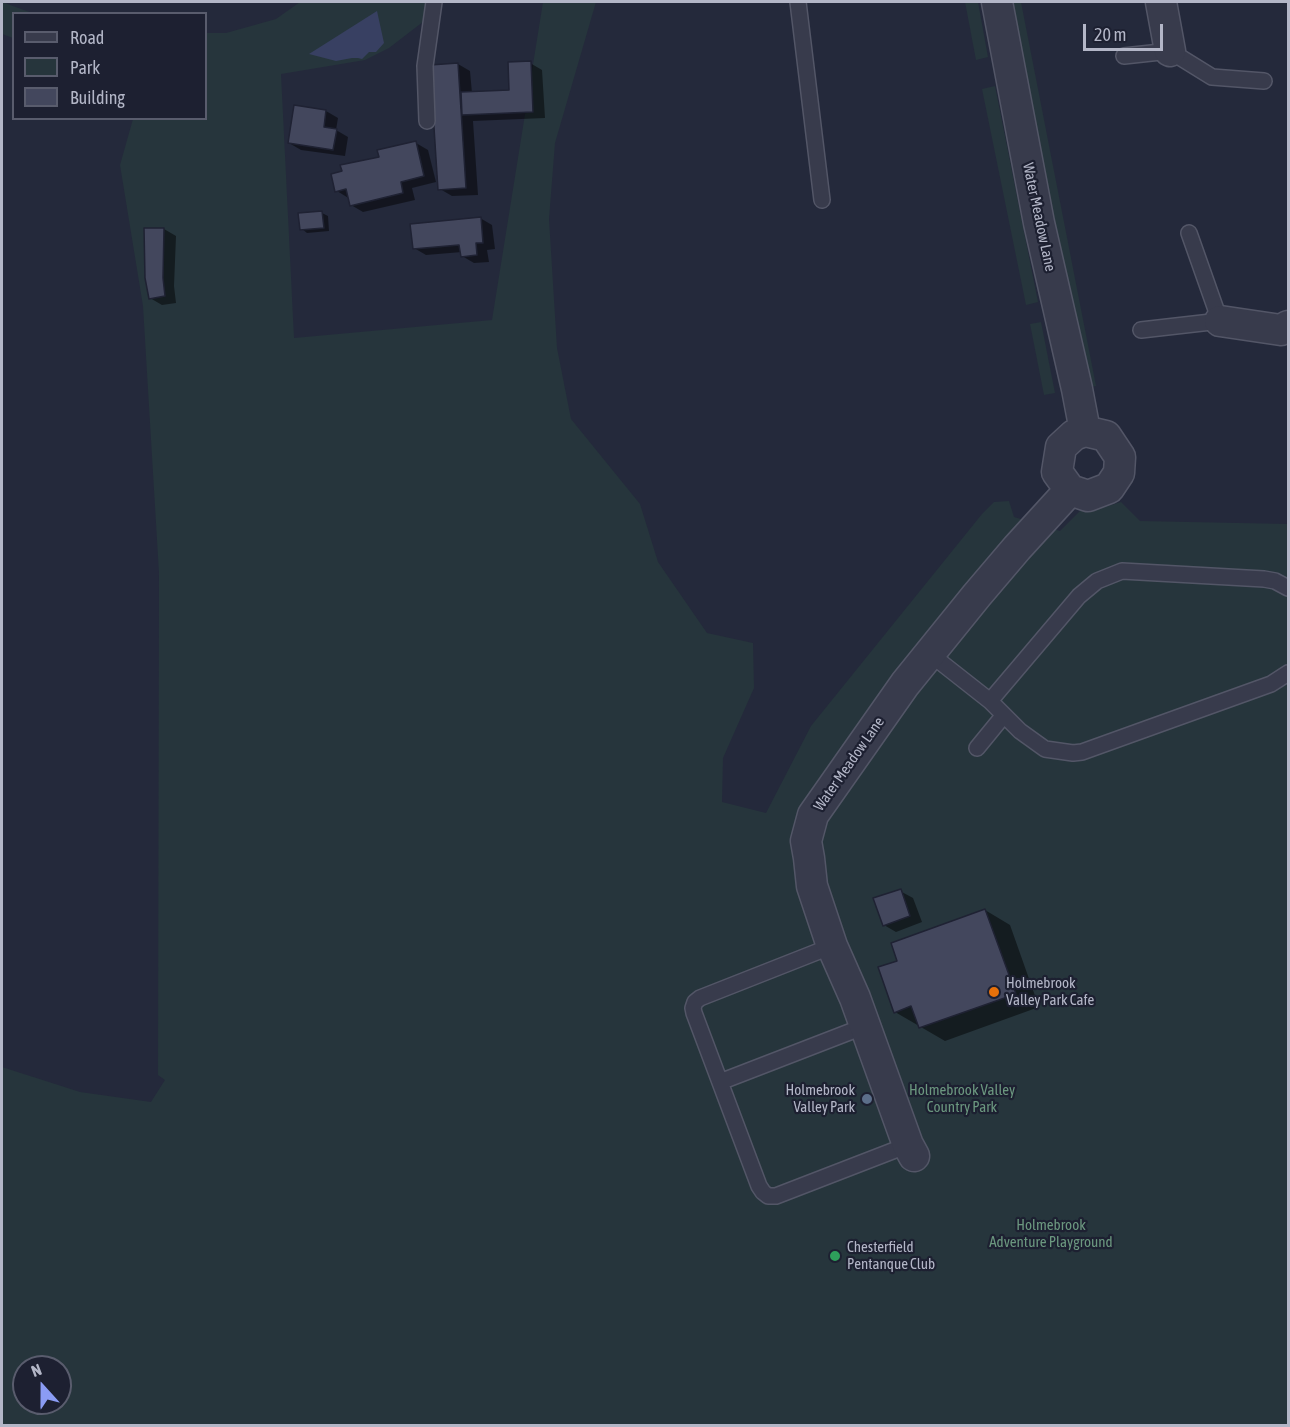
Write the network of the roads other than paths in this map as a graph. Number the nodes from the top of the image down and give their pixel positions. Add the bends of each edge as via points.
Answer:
1 (434, 2) edge
2 (798, 2) edge
3 (997, 2) edge
4 (1161, 2) edge
5 (1170, 51) junction
6 (1124, 56) dead end
7 (1263, 81) dead end
8 (427, 122) dead end
9 (822, 200) dead end
10 (1189, 233) dead end
11 (1220, 321) junction
12 (1141, 330) dead end
13 (1286, 335) edge
14 (1085, 431) junction
15 (1070, 490) junction
16 (1288, 588) edge
17 (929, 653) junction
18 (1288, 673) edge
19 (990, 701) junction
20 (1004, 715) junction
21 (977, 748) dead end
22 (832, 946) junction
23 (865, 1026) junction
24 (720, 1082) junction
25 (911, 1150) joint

1 - 8 lane via 425,66
2 - 9 lane
3 - 14 street, Water Meadow Lane via 1039,223
4 - 5 street
5 - 6 lane
5 - 7 lane via 1212,77
10 - 11 lane
11 - 12 lane
11 - 13 street
14 - 15 street via 1061,447 1057,472
14 - 15 street via 1106,436 1120,458 1119,473 1109,488 1089,496
15 - 17 street, Water Meadow Lane
16 - 19 lane via 1264,579 1122,571 1097,582 1079,596
17 - 19 lane
17 - 22 street, Water Meadow Lane via 813,814 806,841 812,886
18 - 20 lane via 1271,684 1082,752 1045,748
19 - 20 lane
20 - 21 lane
22 - 23 street, Water Meadow Lane
22 - 24 lane via 694,1002 694,1013
23 - 24 lane
23 - 25 street, Water Meadow Lane
24 - 25 lane via 759,1186 768,1196

